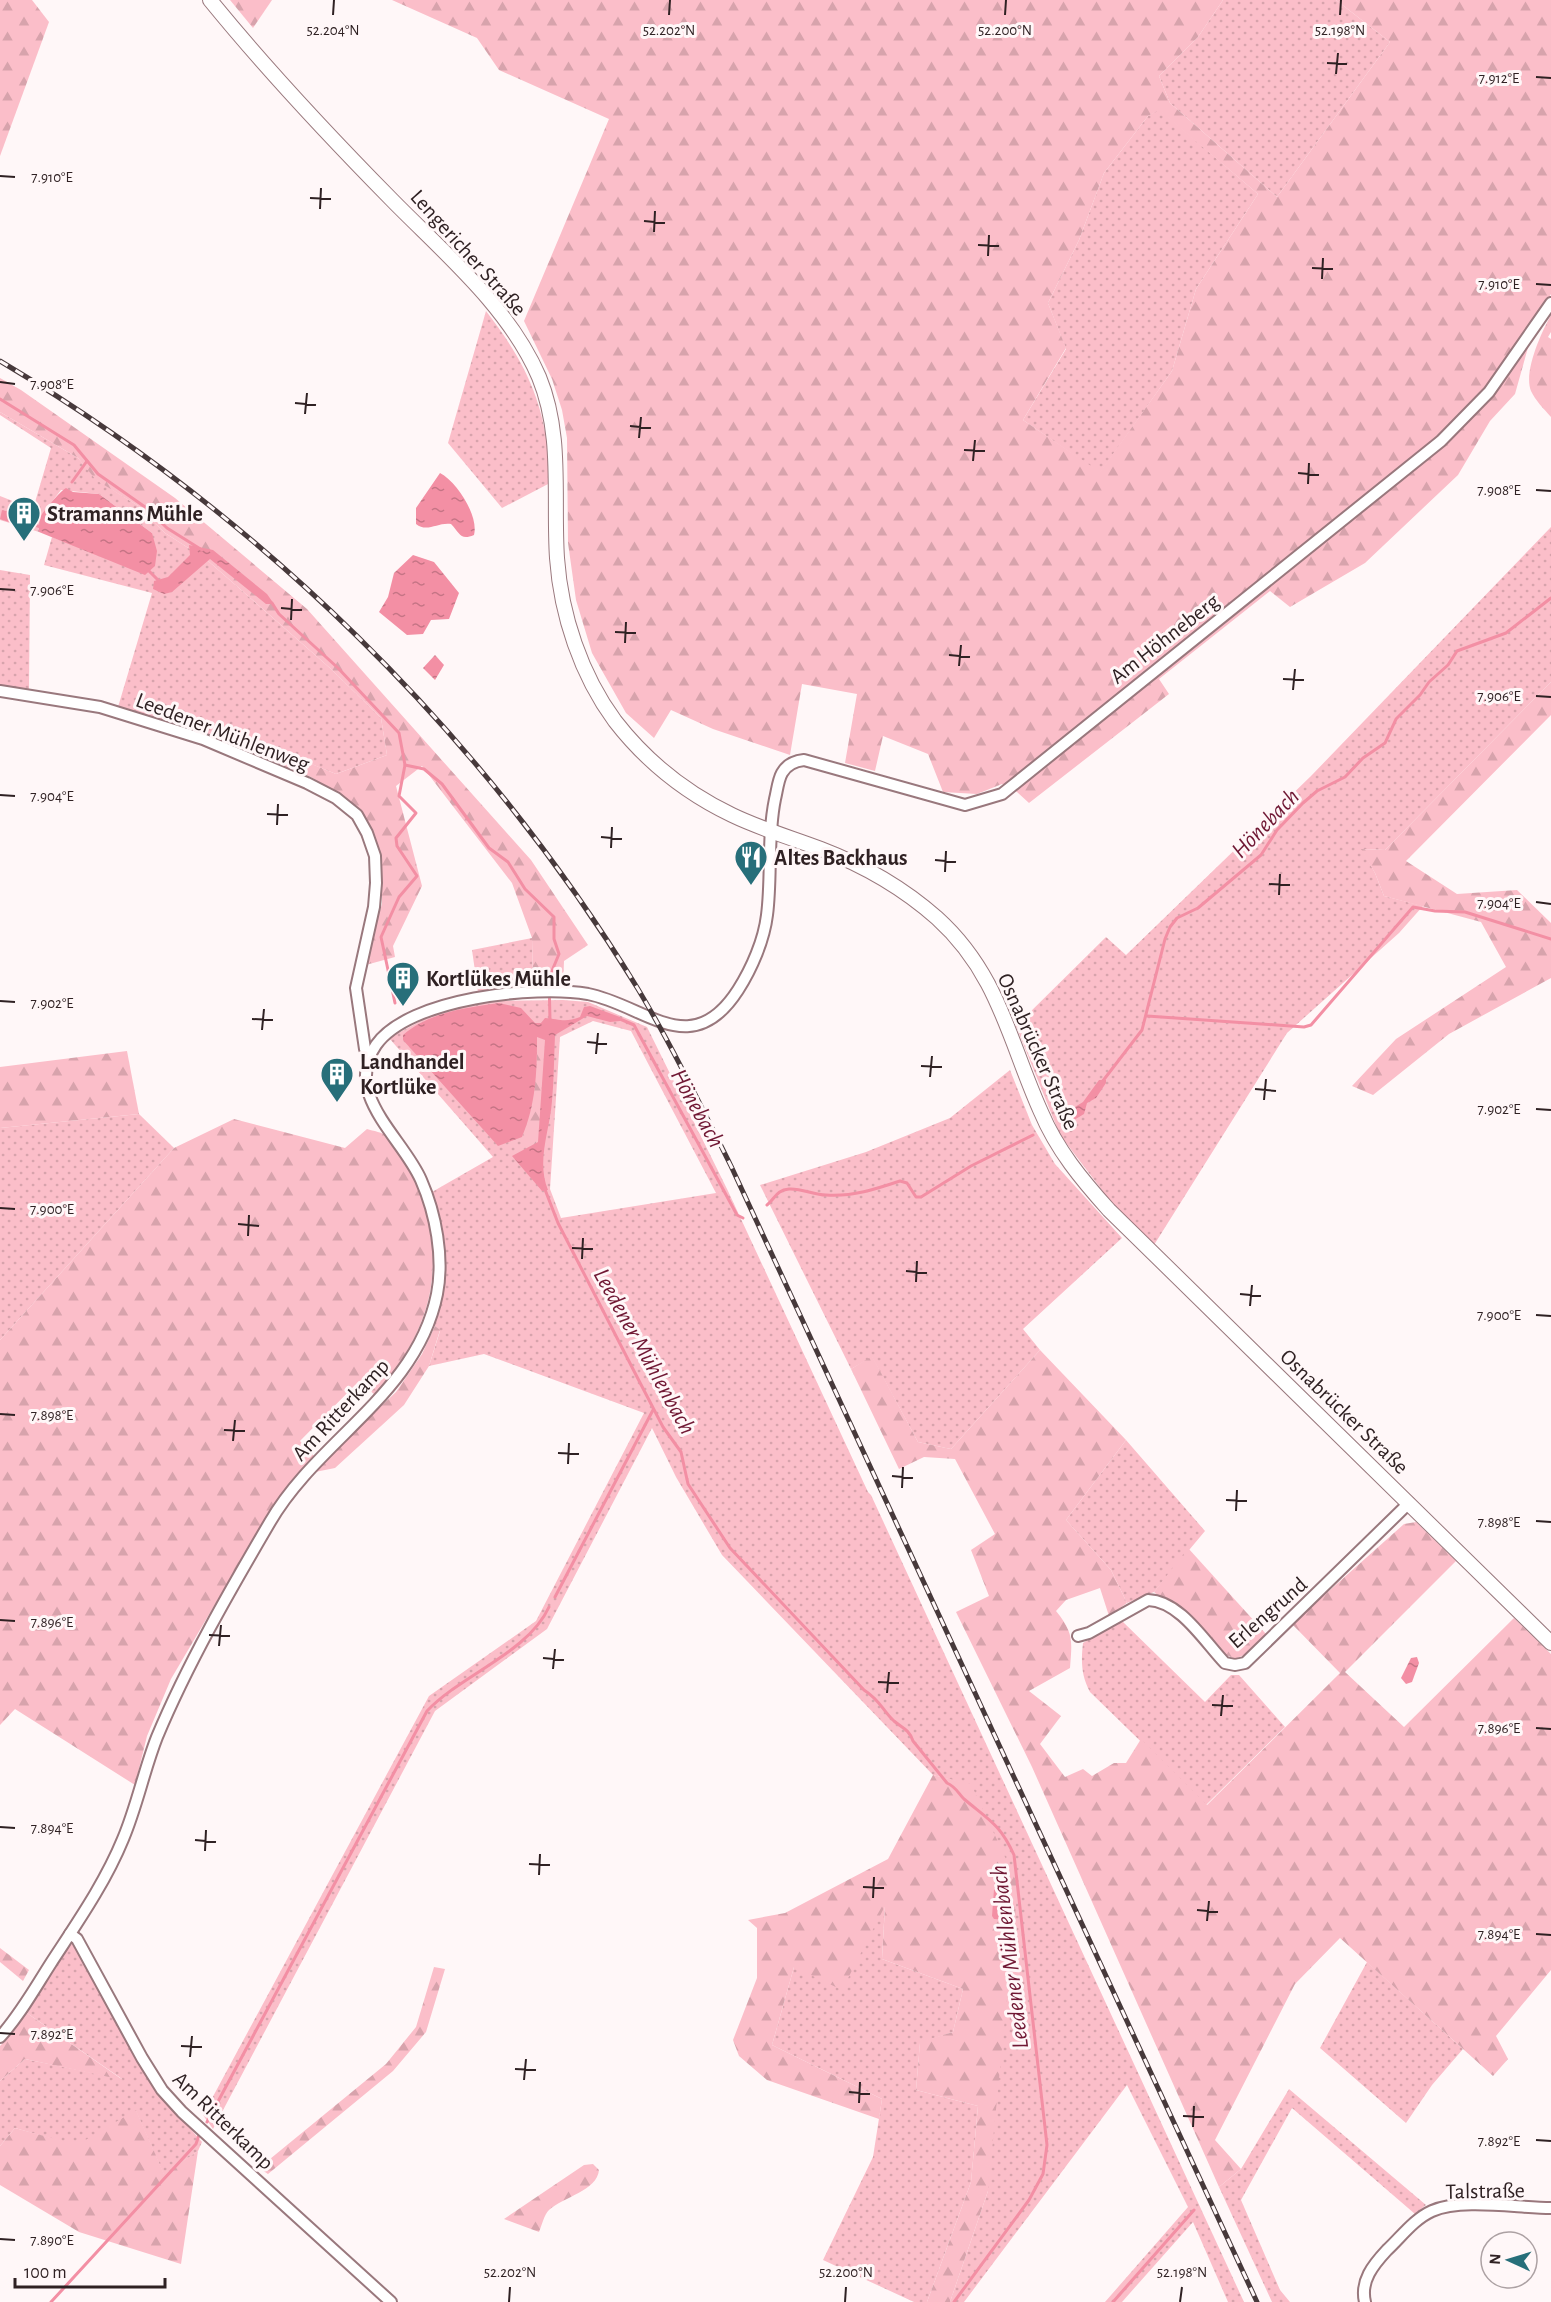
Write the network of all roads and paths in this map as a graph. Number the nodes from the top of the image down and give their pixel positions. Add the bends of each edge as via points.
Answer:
1 (210, 0) edge
2 (1551, 303) edge
3 (570, 629) joint
4 (0, 691) edge
5 (769, 830) junction
6 (370, 1055) junction
7 (1409, 1503) junction
8 (1078, 1636) dead end
9 (1551, 1642) edge
10 (70, 1934) junction
11 (0, 2037) edge
12 (1551, 2208) edge
13 (390, 2302) edge
14 (1365, 2302) edge

1 - 3 main road, Lengericher Straße via 326,132 486,297 518,338 539,377 551,414 556,458 557,560
2 - 5 street, Am Höhneberg via 1489,392 1441,441 1002,794 965,805 804,760 794,761 780,774
3 - 5 main road, Osnabrücker Straße via 586,671 615,720 644,753 686,789
4 - 6 street, Leedener Mühlenweg via 100,707 203,739 307,783 357,815 375,856 374,908 356,988 365,1049
5 - 6 street via 764,932 739,989 722,1011 688,1026 671,1026 588,994 534,992 462,1000 431,1010 384,1036
5 - 7 main road, Osnabrücker Straße via 857,864 912,897 962,945 1002,1009 1042,1116 1084,1182
6 - 10 street, Am Ritterkamp via 366,1070 373,1107 408,1154 420,1178 437,1238 437,1294 423,1339 399,1378 307,1471 270,1521 180,1684 155,1742 126,1833
7 - 8 street, Erlengrund via 1245,1663 1225,1663 1181,1616 1158,1601 1148,1600
7 - 9 main road, Osnabrücker Straße
10 - 11 street, Am Ritterkamp
10 - 13 street, Am Ritterkamp via 77,1939 162,2090
12 - 14 street, Talstraße via 1466,2205 1432,2211 1376,2262 1363,2291

